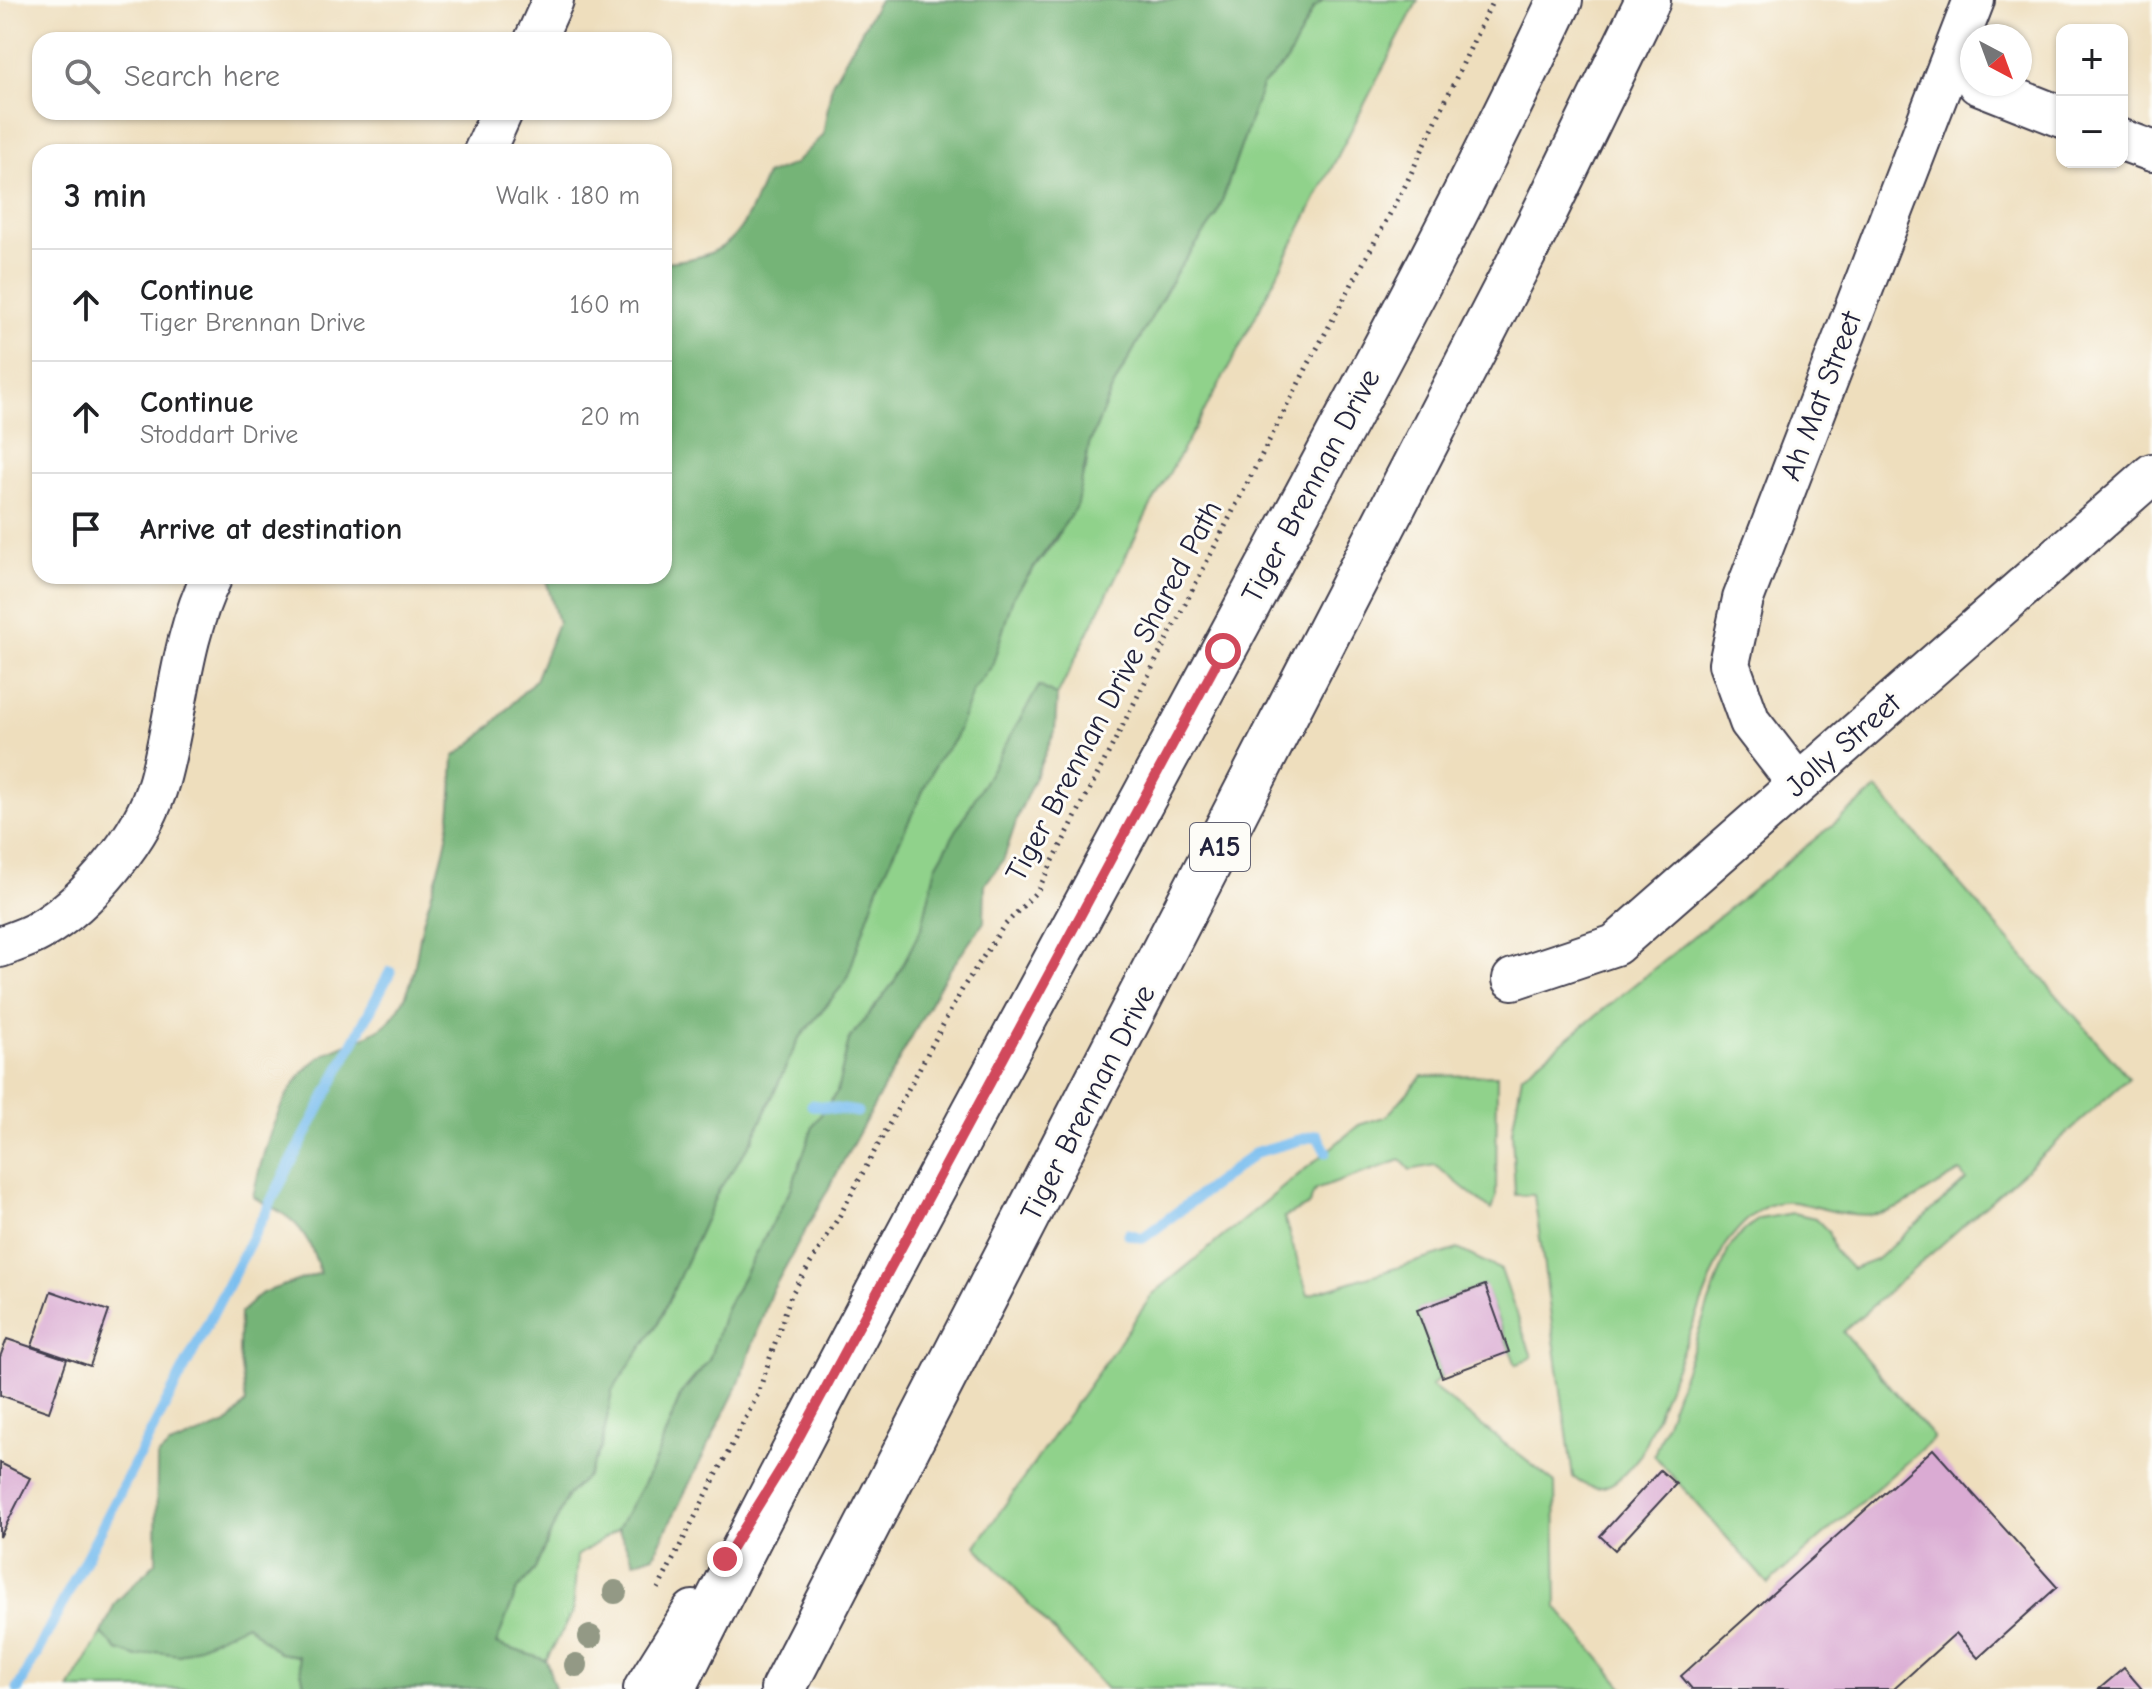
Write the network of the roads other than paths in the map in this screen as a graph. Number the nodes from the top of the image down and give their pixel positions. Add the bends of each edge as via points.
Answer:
1 (553, 0) edge
2 (1560, 0) edge
3 (1648, 0) edge
4 (1974, 0) edge
5 (1972, 24) edge
6 (539, 32) edge
7 (1960, 93) edge
8 (2009, 96) edge
9 (2056, 115) edge
10 (498, 120) edge
11 (2128, 142) edge
12 (488, 144) edge
13 (2152, 151) edge
14 (2152, 474) edge
15 (208, 584) edge
16 (1798, 784) junction
17 (0, 947) edge
18 (1513, 979) dead end
19 (790, 1454) junction
20 (644, 1689) edge
21 (673, 1689) edge
22 (783, 1689) edge

1 - 6 street
2 - 19 main road, Tiger Brennan Drive via 1438,249
3 - 22 main road, Tiger Brennan Drive / A15 via 1504,293
4 - 5 street, Ah Mat Street
7 - 16 street, Ah Mat Street via 1743,599 1729,664 1750,722
8 - 9 street
10 - 12 street
11 - 13 street
14 - 16 street, Jolly Street
15 - 17 street via 176,693 158,784 126,849 85,894 40,931
16 - 18 street, Jolly Street via 1615,945
19 - 20 street
19 - 21 main road, Tiger Brennan Drive

